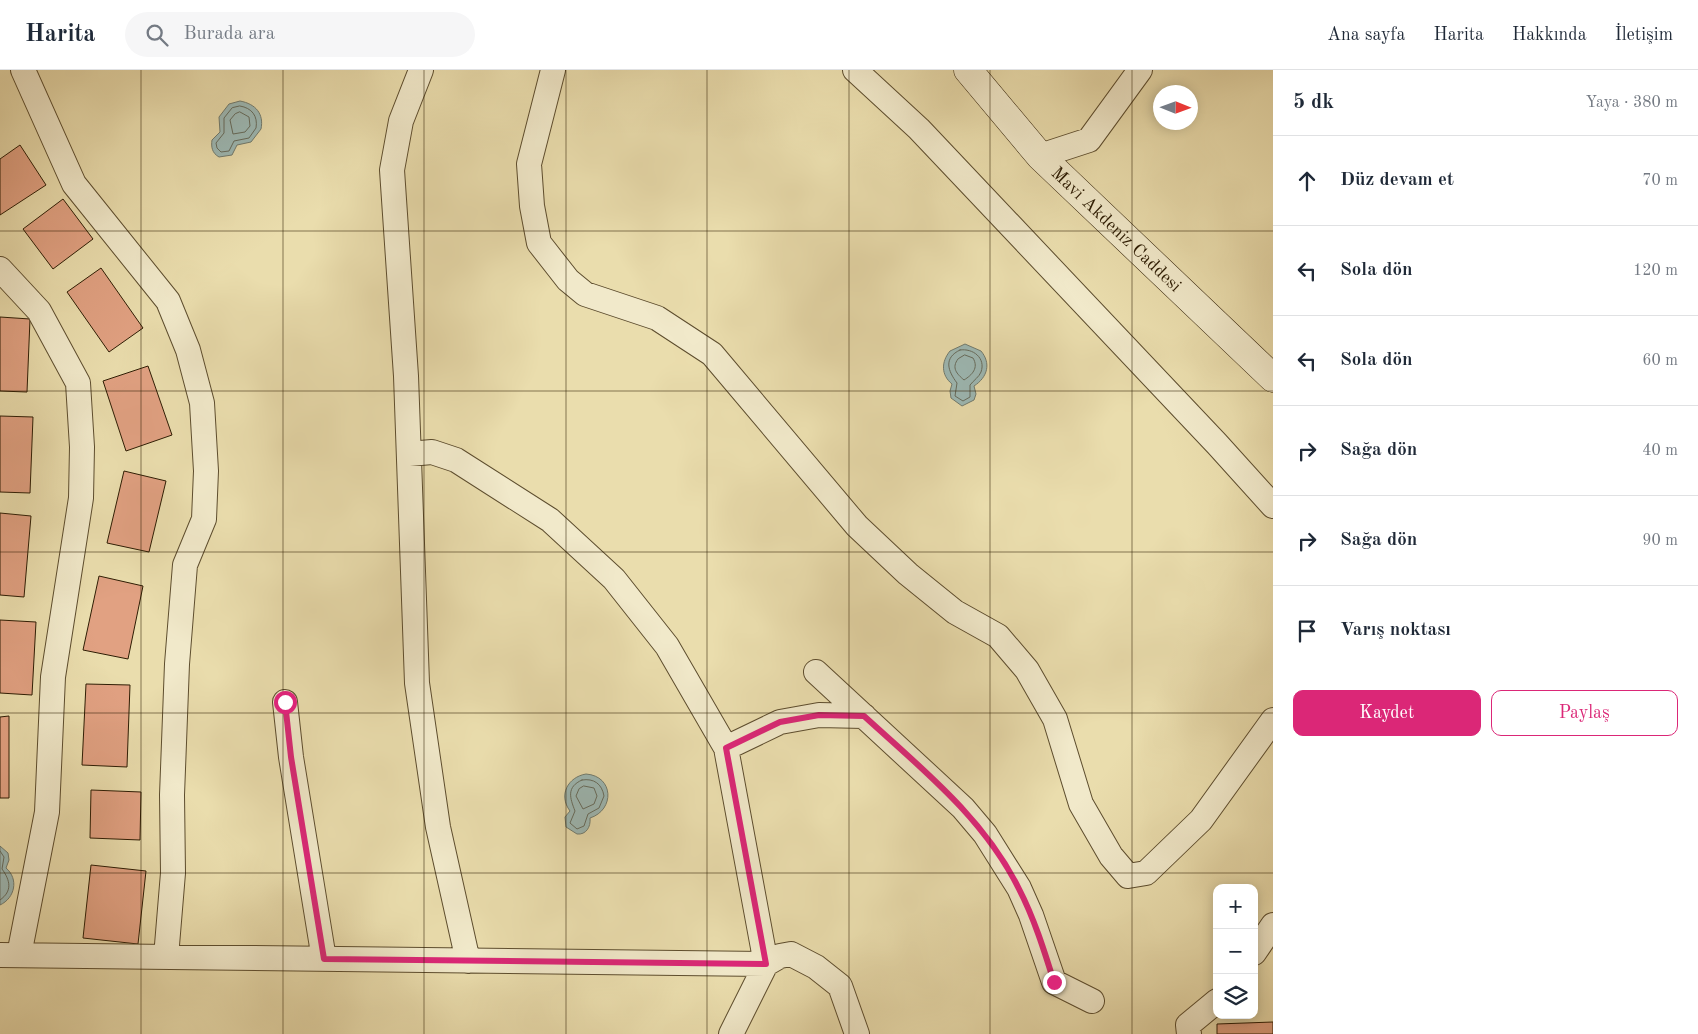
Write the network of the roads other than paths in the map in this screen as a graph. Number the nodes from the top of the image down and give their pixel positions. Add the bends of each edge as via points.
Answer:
1 (23, 70) edge
2 (422, 70) edge
3 (553, 70) edge
4 (854, 70) edge
5 (968, 70) edge
6 (1140, 70) edge
7 (1040, 156) junction
8 (0, 269) edge
9 (1273, 378) edge
10 (409, 454) junction
11 (1273, 506) edge
12 (816, 672) dead end
13 (285, 702) dead end
14 (864, 716) junction
15 (1273, 720) edge
16 (726, 748) junction
17 (1273, 925) edge
18 (1258, 947) edge
19 (10, 955) edge
20 (166, 957) junction
21 (324, 959) junction
22 (468, 961) junction
23 (766, 964) junction
24 (1092, 1001) dead end
25 (1213, 1004) edge
26 (731, 1034) edge
27 (857, 1034) edge
28 (1189, 1034) edge

1 - 20 street via 74,184 168,300 188,350 202,403 206,471 204,519 186,565 178,654 172,796 173,873
2 - 10 street via 401,121 392,170
3 - 15 street via 529,164 539,243 568,280 585,294 657,318 712,354 857,526 954,612 998,636 1027,670 1055,719 1081,804 1111,856 1128,876 1146,873 1200,820
4 - 11 street via 919,130
5 - 7 street, Mavi Akdeniz Caddesi
6 - 7 street via 1089,140
7 - 9 street, Mavi Akdeniz Caddesi
8 - 19 street via 39,311 78,383 82,447 81,498 53,677 47,812
10 - 16 street via 432,452 456,460 550,520 614,579 667,646
10 - 22 street via 417,683 438,827
12 - 14 street
13 - 21 street
14 - 16 street via 819,715 780,722
14 - 24 street via 963,808 985,834 1019,888 1054,982
16 - 23 street
17 - 18 street
19 - 20 street
20 - 21 street
21 - 22 street
22 - 23 street
23 - 26 street
23 - 27 street via 791,954 816,967 840,986
25 - 28 street via 1188,1025

